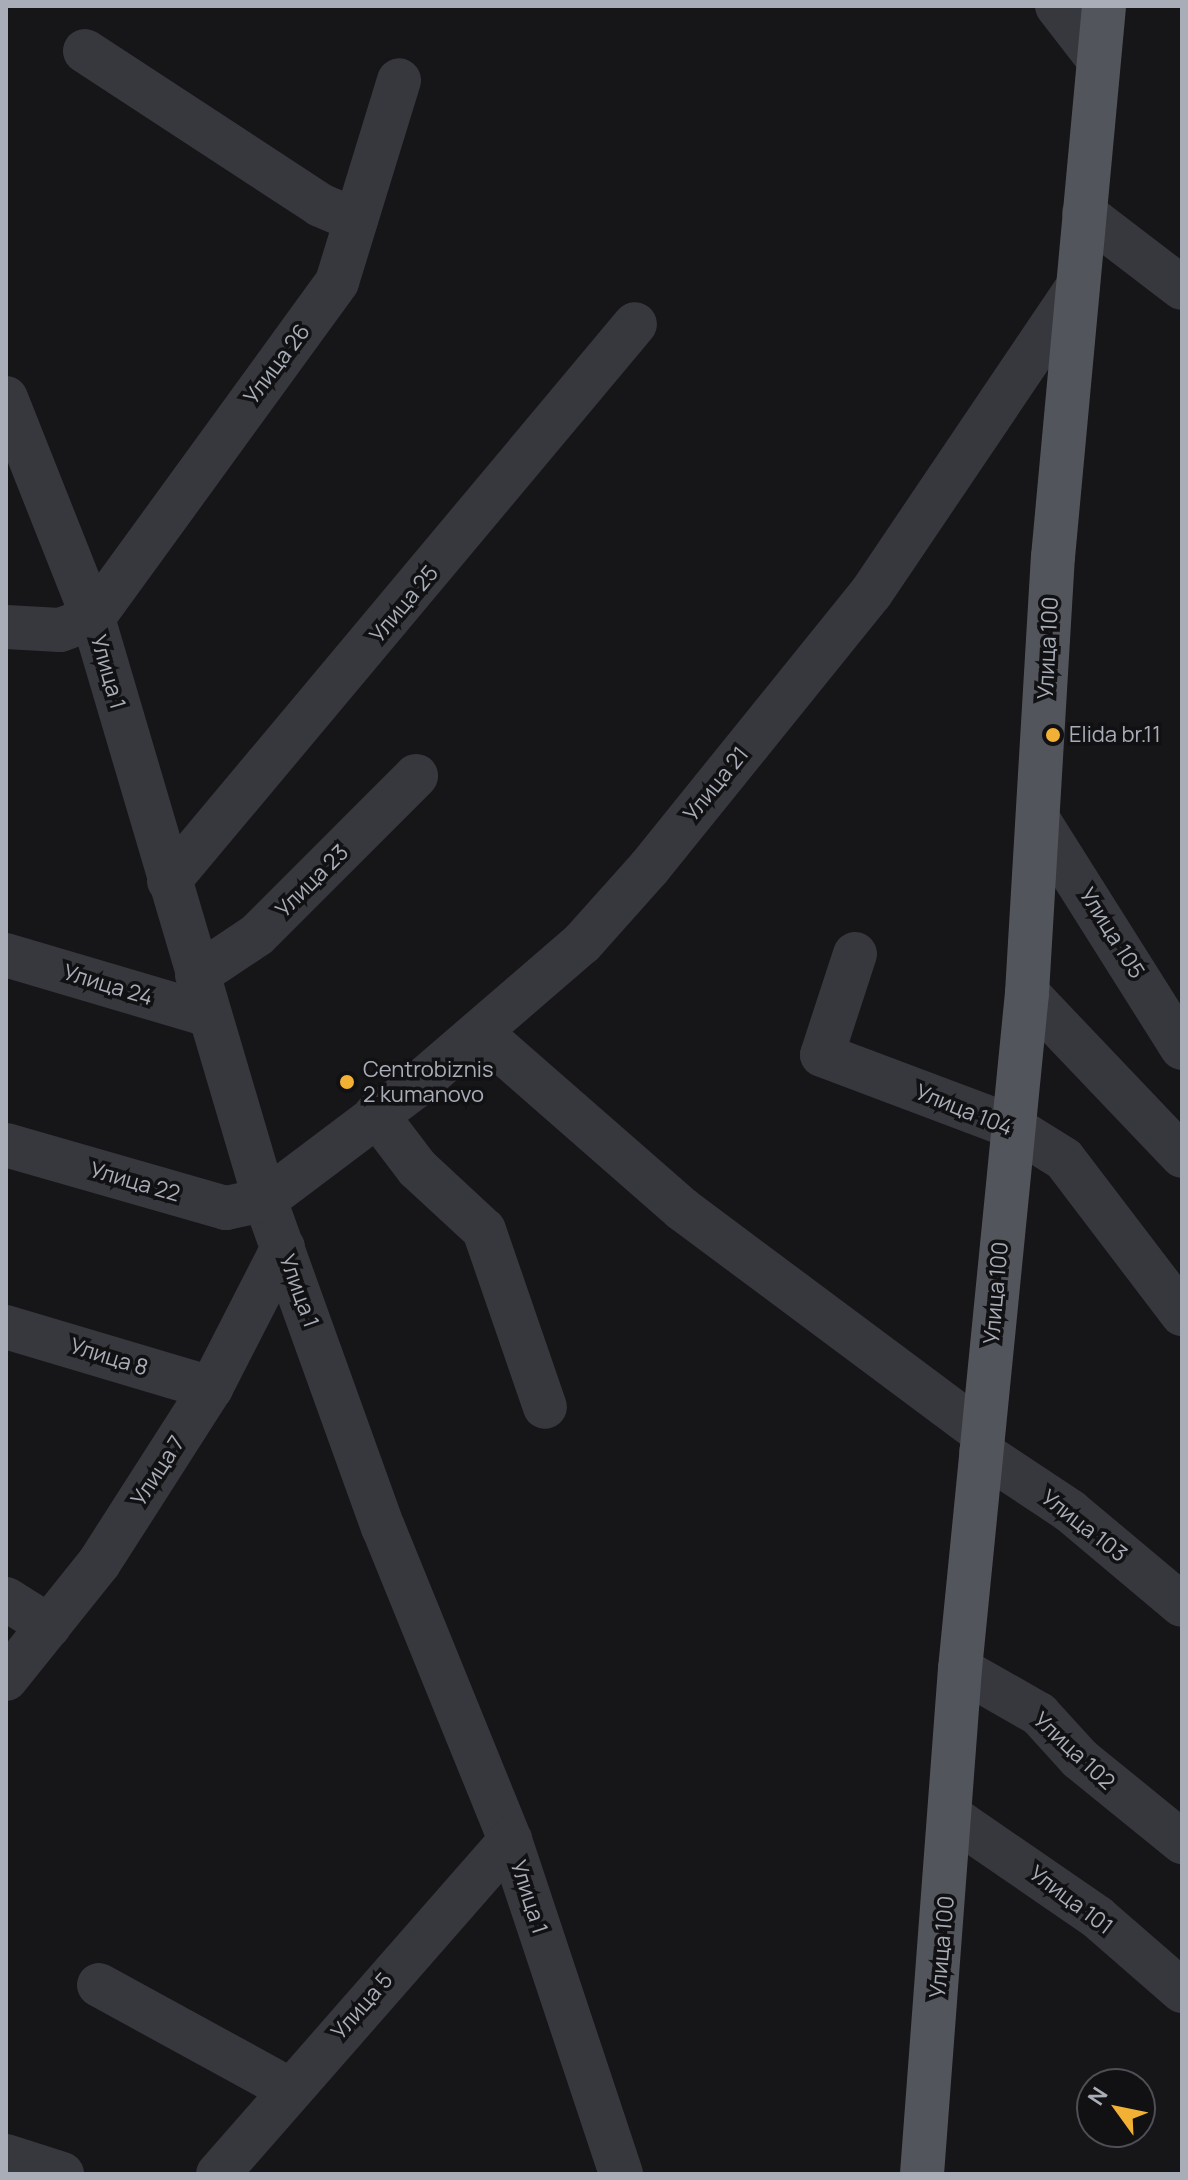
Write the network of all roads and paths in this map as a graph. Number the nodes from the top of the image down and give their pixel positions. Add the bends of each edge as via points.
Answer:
1 (1057, 6) edge
2 (1104, 6) edge
3 (85, 51) dead end
4 (1098, 59) junction
5 (399, 80) dead end
6 (1084, 213) junction
7 (356, 220) junction
8 (1078, 286) junction
9 (1182, 288) edge
10 (635, 324) dead end
11 (6, 398) edge
12 (93, 618) junction
13 (6, 627) edge
14 (416, 776) dead end
15 (1039, 821) junction
16 (169, 881) junction
17 (855, 954) dead end
18 (6, 955) edge
19 (1027, 993) junction
20 (203, 995) junction
21 (481, 1033) junction
22 (1182, 1048) edge
23 (376, 1114) junction
24 (1011, 1126) junction
25 (6, 1145) edge
26 (1182, 1156) edge
27 (265, 1200) junction
28 (283, 1247) junction
29 (1182, 1314) edge
30 (6, 1327) edge
31 (211, 1388) junction
32 (545, 1407) dead end
33 (982, 1443) junction
34 (6, 1599) edge
35 (1182, 1605) edge
36 (49, 1626) junction
37 (960, 1669) junction
38 (6, 1679) edge
39 (953, 1818) junction
40 (510, 1840) junction
41 (1182, 1842) edge
42 (99, 1985) dead end
43 (1182, 1991) edge
44 (289, 2089) junction
45 (6, 2156) edge
46 (616, 2171) edge
47 (62, 2174) edge
48 (218, 2174) edge
49 (922, 2174) edge

1 - 4 street
2 - 4 main road, Улица 100
3 - 7 street via 320,205
4 - 6 main road, Улица 100
5 - 7 street, Улица 26
6 - 8 main road, Улица 100
6 - 9 street
7 - 12 street, Улица 26 via 337,282
8 - 15 main road, Улица 100
8 - 21 street, Улица 21 via 871,593 649,868 582,943
10 - 16 street, Улица 25
11 - 12 street, Улица 1
12 - 13 street via 60,630
12 - 16 street, Улица 1
14 - 20 street, Улица 23
15 - 19 main road, Улица 100
15 - 22 street, Улица 105
16 - 20 street, Улица 1
17 - 24 street, Улица 104 via 822,1055
18 - 20 street, Улица 24
19 - 24 main road, Улица 100
19 - 26 street
20 - 27 street, Улица 1
21 - 23 street, Улица 21
21 - 33 street via 682,1209
23 - 27 street, Улица 21
23 - 32 street via 417,1168 484,1230
24 - 29 street, Улица 104 via 1064,1159
24 - 33 main road, Улица 100
25 - 27 street, Улица 22 via 226,1208
27 - 28 street, Улица 1
28 - 31 street, Улица 7
28 - 40 street, Улица 1 via 383,1527
30 - 31 street, Улица 8
31 - 36 street, Улица 7 via 99,1563
33 - 35 street, Улица 103
33 - 37 main road, Улица 100
34 - 36 street
36 - 38 street, Улица 7
37 - 39 main road, Улица 100
37 - 41 street, Улица 102 via 1039,1714 1080,1759
39 - 43 street, Улица 101 via 1097,1917
39 - 49 main road, Улица 100
40 - 44 street, Улица 5
40 - 46 street, Улица 1
42 - 44 street
44 - 48 street, Улица 5
45 - 47 street

